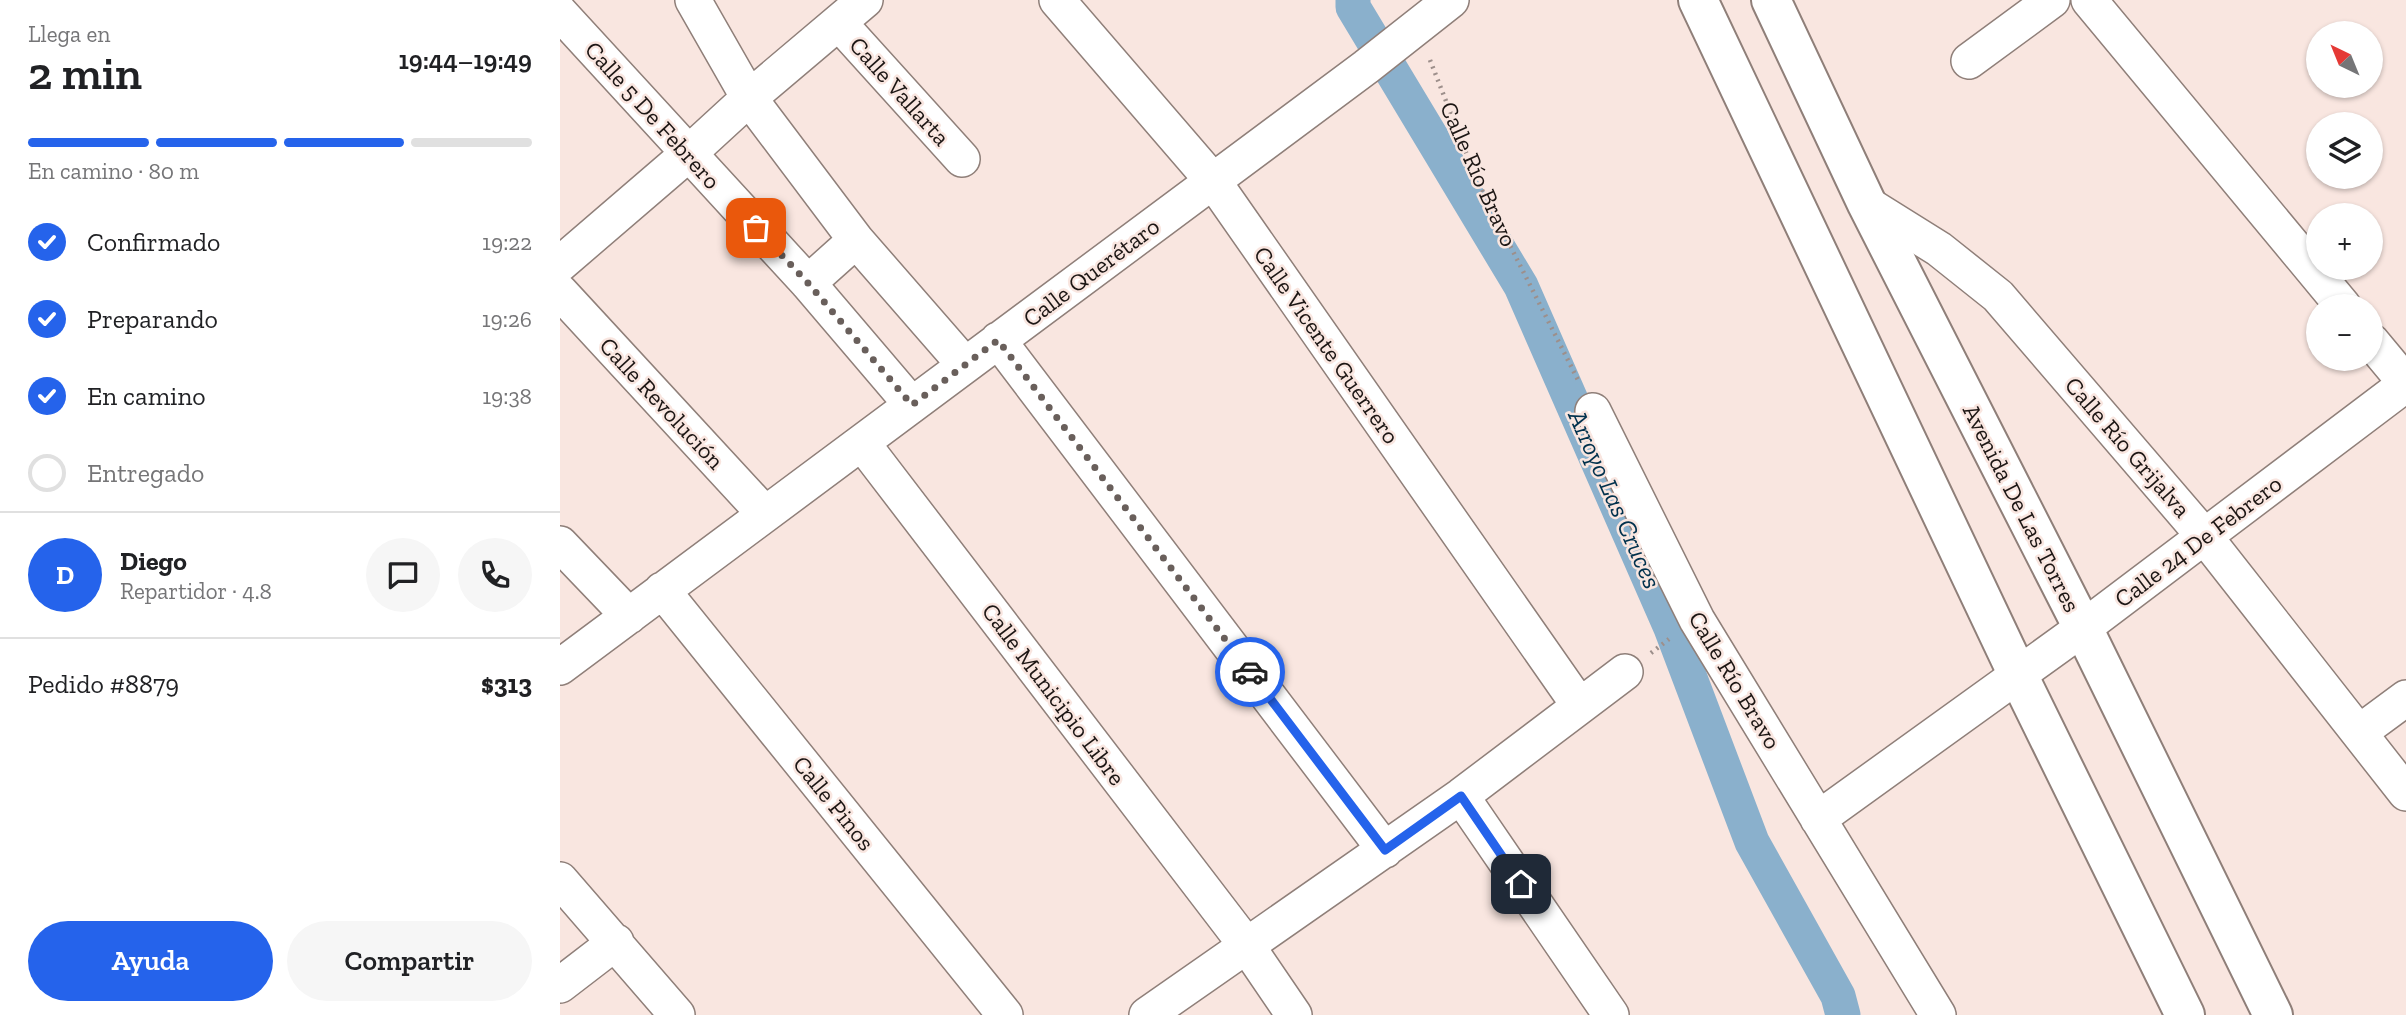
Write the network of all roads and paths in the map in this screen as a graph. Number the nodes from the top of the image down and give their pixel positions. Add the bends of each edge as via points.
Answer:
1 (694, 0) edge
2 (865, 0) edge
3 (1056, 0) edge
4 (1451, 0) edge
5 (1698, 0) edge
6 (1771, 0) edge
7 (2052, 0) edge
8 (2089, 0) edge
9 (560, 13) edge
10 (839, 23) junction
11 (1411, 30) junction
12 (1969, 61) dead end
13 (749, 98) junction
14 (688, 154) junction
15 (962, 159) dead end
16 (1213, 181) junction
17 (1867, 204) junction
18 (856, 240) junction
19 (560, 264) edge
20 (808, 283) junction
21 (560, 292) edge
22 (2333, 294) edge
23 (998, 340) junction
24 (2383, 355) edge
25 (965, 365) junction
26 (2406, 383) edge
27 (912, 405) junction
28 (1593, 411) joint
29 (862, 443) junction
30 (764, 513) junction
31 (2205, 537) junction
32 (560, 544) edge
33 (662, 590) junction
34 (629, 616) junction
35 (2083, 628) junction
36 (560, 667) edge
37 (1625, 672) dead end
38 (2018, 676) junction
39 (2406, 698) edge
40 (1579, 705) junction
41 (2360, 732) junction
42 (2406, 793) edge
43 (1461, 796) junction
44 (1818, 819) junction
45 (1385, 850) junction
46 (560, 880) edge
47 (616, 942) junction
48 (1247, 946) junction
49 (560, 985) edge
50 (677, 1015) edge
51 (1005, 1015) edge
52 (1147, 1015) edge
53 (1294, 1015) edge
54 (1611, 1015) edge
55 (1938, 1015) edge
56 (2185, 1015) edge
57 (2273, 1015) edge

1 - 13 street
2 - 10 street
3 - 16 street, Calle Vicente Guerrero
4 - 11 street, Calle Querétaro
5 - 38 main road
6 - 17 main road, Avenida De Las Torres
7 - 12 street
8 - 22 street
9 - 14 street, Calle 5 De Febrero
10 - 13 street
10 - 15 street, Calle Vallarta
11 - 16 street, Calle Querétaro
11 - 28 path, Calle Río Bravo via 1476,178
13 - 14 street
13 - 18 street
14 - 19 street
14 - 20 street, Calle 5 De Febrero
16 - 23 street, Calle Querétaro
16 - 40 street, Calle Vicente Guerrero
17 - 31 street, Calle Río Grijalva via 1939,249 1998,296
17 - 35 main road, Avenida De Las Torres
18 - 20 street
18 - 25 street
20 - 27 street, Calle 5 De Febrero
21 - 30 street, Calle Revolución
23 - 25 street, Calle Querétaro
23 - 45 street
24 - 26 street
25 - 27 street, Calle Querétaro
26 - 31 street, Calle 24 De Febrero
27 - 29 street, Calle Querétaro
28 - 44 street, Calle Río Bravo via 1697,620
29 - 30 street, Calle Querétaro
29 - 48 street, Calle Municipio Libre
30 - 33 street, Calle Querétaro
31 - 35 street, Calle 24 De Febrero
31 - 41 street, Calle Río Grijalva
32 - 34 street
33 - 34 street, Calle Querétaro
33 - 51 street, Calle Pinos
34 - 36 street, Calle Querétaro
35 - 38 street, Calle 24 De Febrero
35 - 57 main road, Avenida De Las Torres
37 - 40 street
38 - 44 street, Calle 24 De Febrero
38 - 56 main road
39 - 41 street
40 - 43 street
41 - 42 street, Calle Río Grijalva
43 - 45 street
43 - 54 street
44 - 55 street, Calle Río Bravo
45 - 48 street
46 - 47 street
47 - 49 street
47 - 50 street
48 - 52 street
48 - 53 street, Calle Municipio Libre

